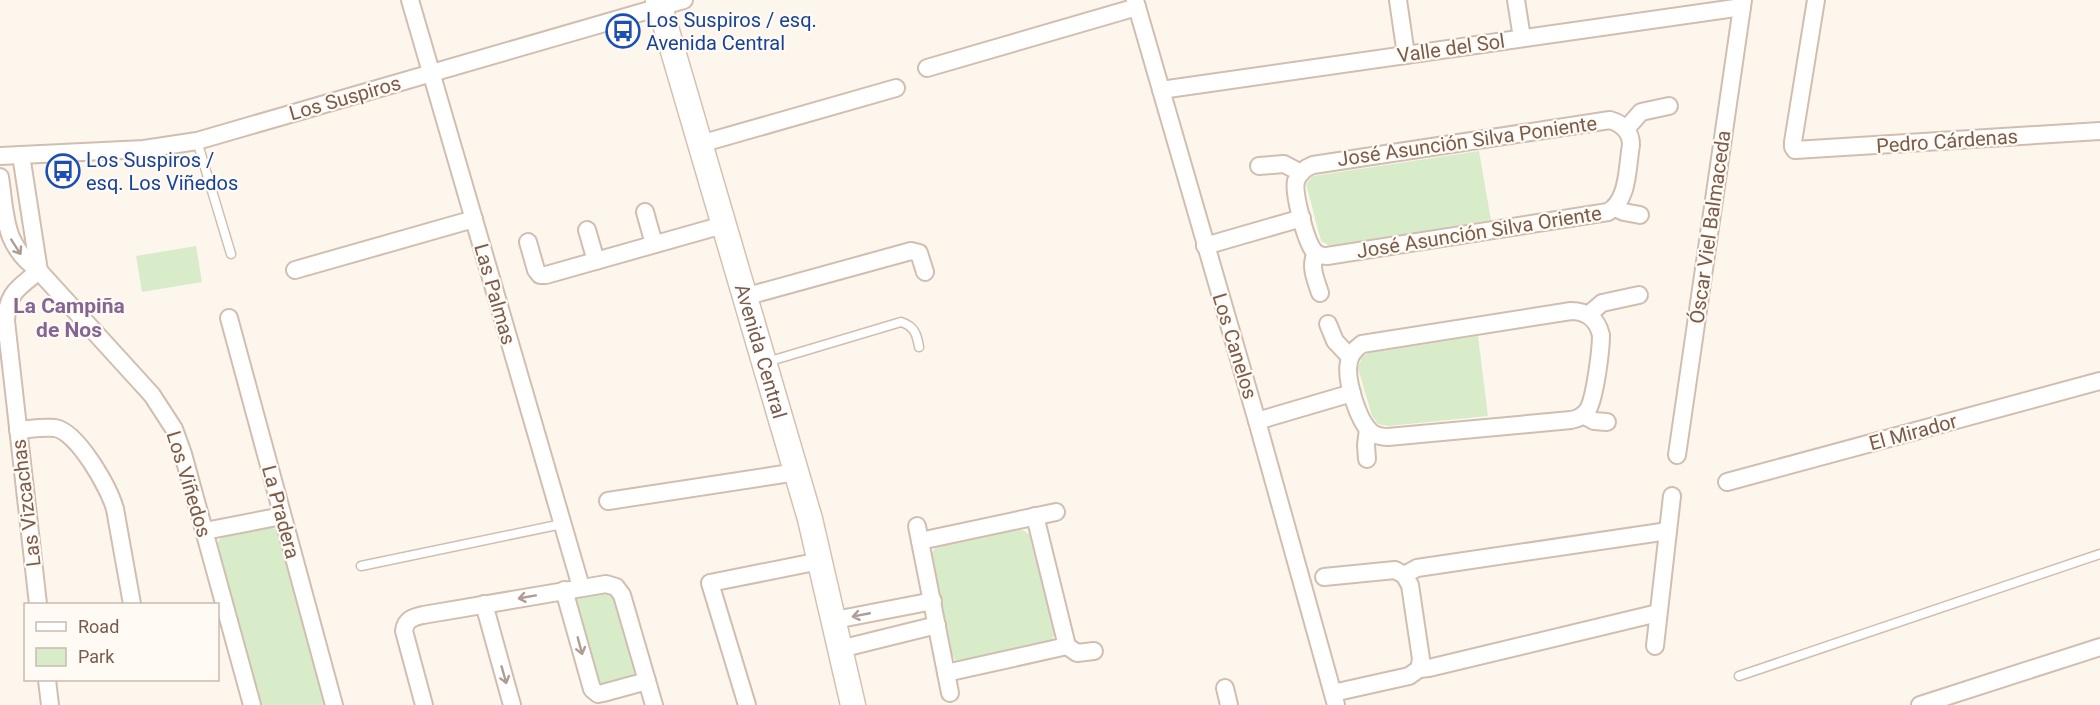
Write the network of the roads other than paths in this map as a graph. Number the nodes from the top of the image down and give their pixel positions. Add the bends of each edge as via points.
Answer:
1 (410, 0) edge
2 (684, 0) edge
3 (1398, 0) edge
4 (1516, 0) edge
5 (1816, 0) edge
6 (1136, 3) edge
7 (659, 4) edge
8 (1742, 4) edge
9 (1522, 38) junction
10 (1406, 55) junction
11 (927, 68) dead end
12 (431, 72) junction
13 (896, 88) dead end
14 (1161, 90) junction
15 (1669, 106) dead end
16 (1626, 129) junction
17 (2100, 131) edge
18 (197, 141) junction
19 (700, 144) junction
20 (21, 155) junction
21 (0, 156) edge
22 (1259, 166) dead end
23 (1300, 173) junction
24 (0, 177) edge
25 (1615, 208) junction
26 (645, 212) dead end
27 (1640, 215) dead end
28 (1302, 218) junction
29 (474, 219) junction
30 (723, 225) junction
31 (587, 230) dead end
32 (528, 242) dead end
33 (654, 244) junction
34 (1205, 246) junction
35 (1316, 253) junction
36 (231, 254) dead end
37 (596, 261) junction
38 (295, 270) dead end
39 (39, 271) junction
40 (925, 272) dead end
41 (1320, 293) dead end
42 (1639, 295) dead end
43 (744, 297) junction
44 (1588, 315) junction
45 (229, 318) dead end
46 (1328, 324) dead end
47 (919, 347) dead end
48 (1350, 357) junction
49 (764, 363) junction
50 (2100, 381) edge
51 (1352, 393) junction
52 (1583, 415) junction
53 (1257, 421) junction
54 (1607, 422) dead end
55 (1368, 429) junction
56 (18, 430) junction
57 (1677, 454) dead end
58 (1367, 459) dead end
59 (797, 472) junction
60 (1727, 482) dead end
61 (1672, 496) dead end
62 (609, 501) dead end
63 (1056, 512) dead end
64 (282, 516) junction
65 (1035, 516) junction
66 (562, 524) junction
67 (205, 531) junction
68 (1668, 531) junction
69 (2100, 554) edge
70 (820, 561) junction
71 (361, 566) dead end
72 (1404, 574) junction
73 (1324, 577) dead end
74 (581, 587) junction
75 (564, 590) junction
76 (933, 601) junction
77 (38, 603) edge
78 (132, 603) edge
79 (484, 604) junction
80 (1658, 614) junction
81 (835, 620) junction
82 (937, 625) junction
83 (1066, 646) junction
84 (1654, 646) dead end
85 (2100, 647) edge
86 (840, 648) junction
87 (1094, 651) dead end
88 (1419, 669) junction
89 (946, 673) junction
90 (1739, 676) dead end
91 (47, 681) edge
92 (647, 681) junction
93 (1224, 688) dead end
94 (950, 693) dead end
95 (1334, 699) edge
96 (50, 705) edge
97 (252, 705) edge
98 (334, 705) edge
99 (424, 705) edge
100 (512, 705) edge
101 (654, 705) edge
102 (747, 705) edge
103 (853, 705) edge
104 (1229, 705) edge
105 (1920, 705) edge

1 - 12 street, Las Palmas
2 - 7 street, Los Suspiros
3 - 10 street
4 - 9 street
5 - 17 street, Pedro Cárdenas via 1794,149
6 - 11 street
6 - 14 street, Los Canelos
7 - 12 street, Los Suspiros
7 - 19 street, Avenida Central
8 - 9 street, Valle del Sol
8 - 57 street, Óscar Viel Balmaceda
9 - 10 street, Valle del Sol
10 - 14 street, Valle del Sol
12 - 18 street, Los Suspiros
12 - 29 street, Las Palmas
13 - 19 street
14 - 34 street, Los Canelos
15 - 16 street, José Asunción Silva Poniente via 1641,112
16 - 23 street, José Asunción Silva Poniente via 1604,121 1317,164
16 - 25 street via 1631,145 1623,194
18 - 20 street, Los Suspiros via 144,149
18 - 36 lane
19 - 30 street, Avenida Central
20 - 21 street, Los Suspiros
20 - 39 street
22 - 23 street via 1284,164
23 - 28 street via 1295,191
24 -> 39 street, Los Viñedos via 10,238 16,250
25 - 27 street, José Asunción Silva Oriente
25 - 35 street, José Asunción Silva Oriente via 1603,214 1327,256
26 - 33 street
28 - 34 street
28 - 35 street
29 - 38 street
29 - 66 street, Las Palmas
30 - 33 street
30 - 43 street, Avenida Central
31 - 37 street
32 - 37 street via 540,275
33 - 37 street
34 - 53 street, Los Canelos
35 - 41 street via 1313,268
39 - 56 street, Las Vizcachas via 15,291 7,304
39 - 67 street, Los Viñedos via 160,407 174,429
40 - 43 street via 918,253 911,251
42 - 44 street via 1602,303
43 - 49 street, Avenida Central
44 - 48 street via 1571,311 1370,342 1359,346
44 - 52 street via 1598,326 1601,339 1592,400
45 - 64 street, La Pradera
46 - 48 street via 1335,341
47 - 49 lane via 915,331 901,322
48 - 51 street via 1348,377
49 - 59 street, Avenida Central
50 - 60 street, El Mirador
51 - 53 street
51 - 55 street
52 - 54 street
52 - 55 street via 1571,420 1388,437 1377,436
53 - 95 street, Los Canelos
55 - 58 street
56 - 77 street, Las Vizcachas
56 - 78 street via 56,428 65,432 103,481 115,509
59 - 62 street
59 - 70 street, Avenida Central
61 - 68 street
63 - 65 street
64 - 67 street
64 - 98 street, La Pradera
65 - 76 street via 918,533
65 - 83 street
66 - 71 lane
66 - 74 street, Las Palmas
67 - 97 street, Los Viñedos
68 - 72 street via 1417,568
68 - 80 street
69 - 90 lane
70 - 81 street, Avenida Central
70 - 102 street via 710,584
72 - 73 street via 1395,570
72 - 88 street via 1410,585 1422,659
74 - 75 street
74 - 92 street via 606,584 619,591
75 -> 79 street
75 -> 92 street via 592,689 598,694
76 -> 81 street
76 - 82 street
79 - 99 street via 423,615 407,622 405,637
79 -> 100 street
80 - 84 street
80 - 88 street, Los Canelos
81 - 86 street, Avenida Central
82 - 86 street
82 - 89 street
83 - 87 street via 1077,653
83 - 89 street
85 - 105 street
86 - 103 street, Avenida Central
88 - 95 street, Los Canelos via 1409,676
89 - 94 street
91 - 96 street
92 - 101 street
93 - 104 street

